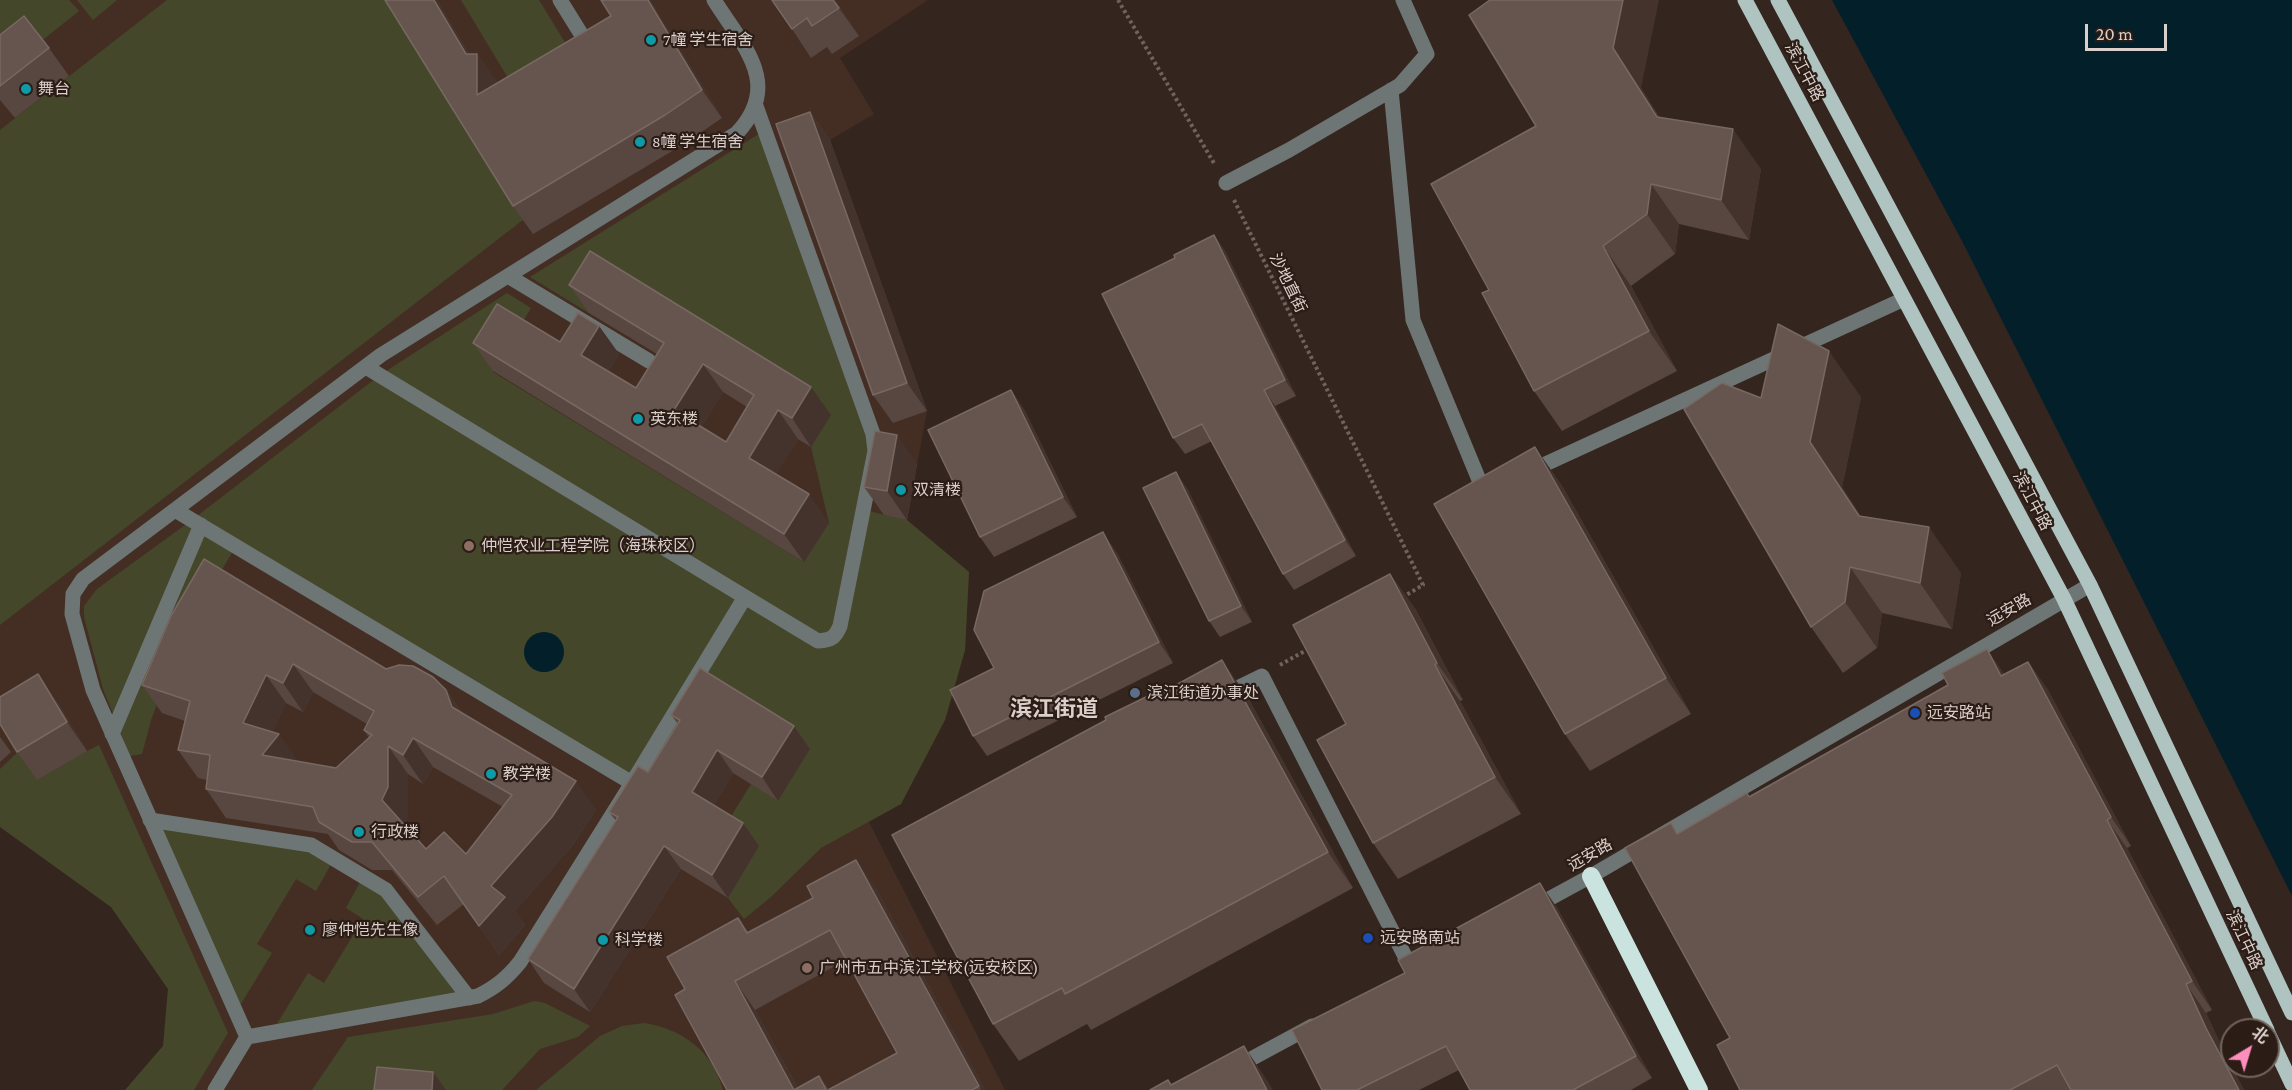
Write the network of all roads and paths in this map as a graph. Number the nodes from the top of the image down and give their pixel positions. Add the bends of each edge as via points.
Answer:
1 (560, 0) edge
2 (714, 0) edge
3 (1118, 0) edge
4 (1402, 0) edge
5 (1745, 0) edge
6 (1778, 0) edge
7 (591, 50) edge
8 (1391, 90) junction
9 (756, 106) junction
10 (1226, 183) junction
11 (508, 276) junction
12 (1904, 299) junction
13 (649, 361) edge
14 (366, 367) junction
15 (176, 510) junction
16 (201, 525) junction
17 (2090, 585) junction
18 (745, 597) junction
19 (2064, 599) junction
20 (1393, 602) edge
21 (1312, 647) edge
22 (1262, 676) junction
23 (1209, 701) edge
24 (112, 734) junction
25 (632, 783) junction
26 (150, 820) junction
27 (1591, 876) junction
28 (1518, 916) edge
29 (1413, 972) edge
30 (469, 998) junction
31 (2292, 1013) edge
32 (1329, 1017) edge
33 (2260, 1018) edge
34 (247, 1036) junction
35 (2280, 1059) edge
36 (1225, 1073) edge
37 (2292, 1084) edge
38 (215, 1090) edge
39 (1699, 1090) edge

1 - 7 street
2 - 9 street via 755,65 759,86
3 - 10 path, 沙地直街
4 - 8 street via 1427,54
5 - 12 main road, 滨江中路
6 - 17 main road, 滨江中路
8 - 10 street
8 - 12 street via 1413,320 1484,492
9 - 11 street via 750,120 737,133
9 - 18 street via 873,434 874,452 836,636 818,641
10 - 20 path, 沙地直街 via 1424,585
11 - 13 street
11 - 14 street
12 - 19 main road, 滨江中路
14 - 15 street
14 - 18 street
15 - 16 street
15 - 24 street via 83,579 73,594 72,614 81,647 93,690
16 - 24 street
16 - 25 street
17 - 19 street, 远安路
17 - 31 main road, 滨江中路
18 - 25 street
19 - 27 street, 远安路
19 - 33 main road, 滨江中路
21 - 22 path
22 - 23 street
22 - 29 street
24 - 26 street
25 - 30 street via 520,962 495,987
26 - 30 street via 311,845 386,890
26 - 34 street
27 - 28 street, 远安路
27 - 39 highway
30 - 34 street
32 - 36 street
34 - 38 street
35 - 37 main road, 滨江中路

